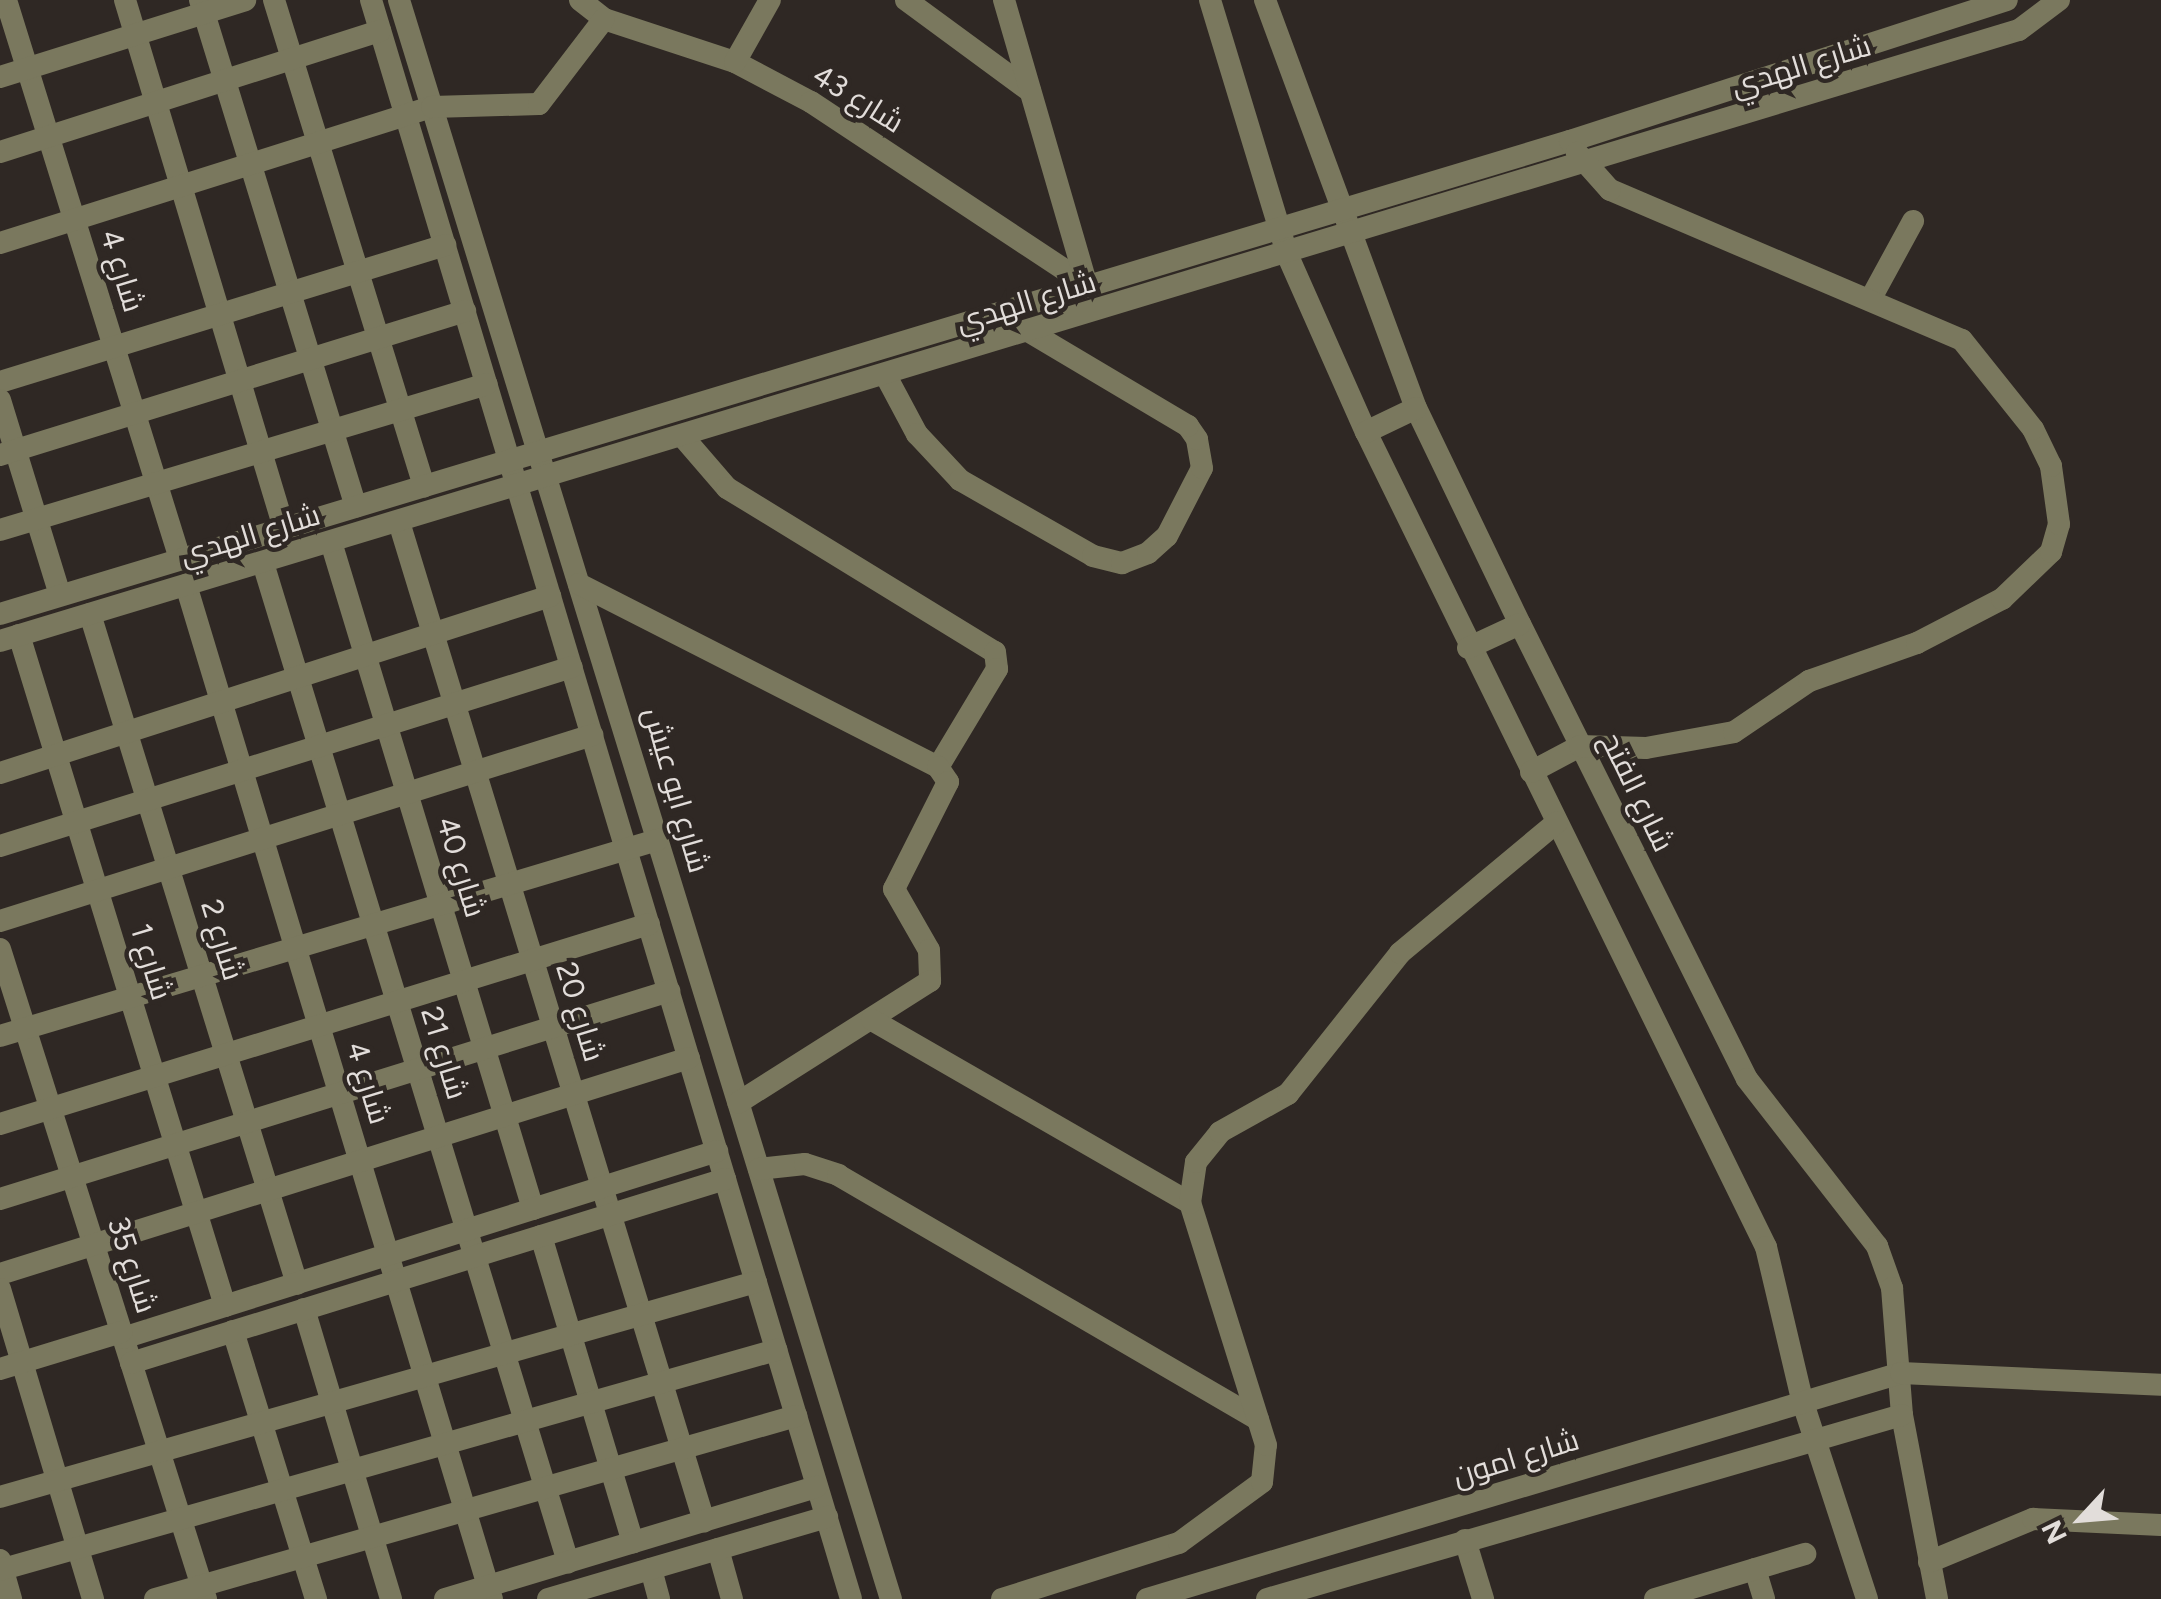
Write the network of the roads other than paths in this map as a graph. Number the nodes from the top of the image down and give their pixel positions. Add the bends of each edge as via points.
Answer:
1 (3, 0) edge
2 (125, 0) edge
3 (245, 0) edge
4 (274, 0) edge
5 (371, 0) edge
6 (399, 0) edge
7 (580, 0) edge
8 (770, 0) edge
9 (906, 0) edge
10 (1004, 0) edge
11 (1210, 0) edge
12 (1266, 0) edge
13 (2007, 0) edge
14 (2059, 0) edge
15 (202, 6) edge
16 (604, 19) junction
17 (380, 31) junction
18 (135, 34) junction
19 (292, 59) junction
20 (736, 62) junction
21 (27, 69) junction
22 (0, 77) edge
23 (224, 80) junction
24 (1030, 91) junction
25 (156, 102) junction
26 (432, 107) junction
27 (406, 115) junction
28 (48, 136) junction
29 (1570, 141) junction
30 (318, 143) junction
31 (0, 152) edge
32 (1583, 163) junction
33 (250, 164) junction
34 (181, 186) junction
35 (1337, 210) junction
36 (74, 220) junction
37 (1912, 220) dead end
38 (1278, 226) junction
39 (1346, 236) junction
40 (0, 243) edge
41 (445, 244) junction
42 (1287, 254) junction
43 (358, 272) junction
44 (1087, 285) junction
45 (290, 293) junction
46 (1870, 300) junction
47 (465, 311) junction
48 (220, 314) junction
49 (1030, 332) junction
50 (378, 338) junction
51 (114, 347) junction
52 (310, 359) junction
53 (886, 376) junction
54 (240, 381) junction
55 (0, 382) edge
56 (487, 384) junction
57 (0, 400) edge
58 (1416, 408) junction
59 (400, 410) junction
60 (134, 413) junction
61 (332, 430) junction
62 (1366, 432) junction
63 (683, 437) junction
64 (8, 452) edge
65 (261, 452) junction
66 (538, 452) junction
67 (510, 460) junction
68 (546, 478) junction
69 (156, 483) junction
70 (424, 486) junction
71 (517, 486) junction
72 (356, 506) junction
73 (36, 519) junction
74 (399, 522) junction
75 (284, 528) junction
76 (0, 530) edge
77 (331, 542) junction
78 (180, 560) junction
79 (262, 562) junction
80 (578, 584) junction
81 (186, 585) junction
82 (60, 595) junction
83 (550, 596) junction
84 (0, 614) edge
85 (90, 614) junction
86 (1520, 624) junction
87 (434, 634) junction
88 (9, 638) edge
89 (1468, 648) junction
90 (365, 656) junction
91 (572, 667) junction
92 (298, 677) junction
93 (222, 702) junction
94 (455, 704) junction
95 (386, 725) junction
96 (126, 732) junction
97 (592, 735) junction
98 (319, 746) junction
99 (1580, 746) junction
100 (56, 755) junction
101 (938, 767) junction
102 (242, 770) junction
103 (475, 772) junction
104 (1531, 772) junction
105 (0, 773) edge
106 (407, 793) junction
107 (148, 800) junction
108 (340, 814) junction
109 (76, 822) junction
110 (1557, 822) junction
111 (263, 838) junction
112 (658, 840) junction
113 (0, 846) edge
114 (626, 850) junction
115 (168, 868) junction
116 (510, 884) junction
117 (97, 890) junction
118 (441, 905) junction
119 (0, 921) edge
120 (649, 924) junction
121 (373, 925) junction
122 (0, 948) edge
123 (296, 948) junction
124 (533, 960) junction
125 (202, 976) junction
126 (464, 981) junction
127 (669, 991) junction
128 (130, 997) junction
129 (396, 1002) junction
130 (872, 1020) junction
131 (319, 1026) junction
132 (554, 1026) junction
133 (26, 1028) junction
134 (0, 1036) edge
135 (484, 1048) junction
136 (226, 1055) junction
137 (689, 1058) junction
138 (418, 1069) junction
139 (155, 1077) junction
140 (340, 1093) junction
141 (574, 1094) junction
142 (738, 1103) junction
143 (50, 1109) junction
144 (504, 1116) junction
145 (247, 1122) junction
146 (0, 1124) edge
147 (748, 1133) junction
148 (438, 1136) junction
149 (175, 1144) junction
150 (716, 1147) junction
151 (360, 1161) junction
152 (759, 1169) junction
153 (72, 1176) junction
154 (726, 1180) junction
155 (602, 1187) junction
156 (268, 1190) junction
157 (0, 1199) edge
158 (1190, 1203) junction
159 (533, 1210) junction
160 (196, 1212) junction
161 (611, 1215) junction
162 (467, 1230) junction
163 (541, 1236) junction
164 (94, 1244) junction
165 (388, 1255) junction
166 (475, 1257) junction
167 (0, 1274) edge
168 (396, 1281) junction
169 (756, 1282) junction
170 (296, 1284) junction
171 (0, 1289) edge
172 (225, 1306) junction
173 (304, 1309) junction
174 (642, 1315) junction
175 (233, 1331) junction
176 (122, 1335) junction
177 (571, 1335) junction
178 (776, 1350) junction
179 (504, 1354) junction
180 (131, 1362) junction
181 (12, 1365) edge
182 (1901, 1374) junction
183 (425, 1376) junction
184 (662, 1382) junction
185 (2161, 1385) edge
186 (591, 1402) junction
187 (332, 1403) junction
188 (1803, 1403) junction
189 (1902, 1415) junction
190 (796, 1416) junction
191 (1258, 1419) junction
192 (525, 1421) junction
193 (262, 1423) junction
194 (1816, 1439) junction
195 (446, 1444) junction
196 (682, 1448) junction
197 (160, 1452) junction
198 (611, 1469) junction
199 (353, 1470) junction
200 (58, 1481) junction
201 (817, 1486) junction
202 (545, 1488) junction
203 (282, 1490) junction
204 (0, 1498) edge
205 (465, 1510) junction
206 (827, 1518) junction
207 (181, 1519) junction
208 (704, 1521) junction
209 (2161, 1525) edge
210 (373, 1537) junction
211 (1464, 1540) junction
212 (633, 1542) junction
213 (78, 1548) junction
214 (718, 1549) junction
215 (1806, 1554) dead end
216 (303, 1557) junction
217 (568, 1562) junction
218 (1929, 1562) junction
219 (1, 1566) edge
220 (650, 1569) junction
221 (1755, 1569) junction
222 (1322, 1591) edge
223 (204, 1592) edge
224 (490, 1592) edge
225 (1694, 1593) edge
226 (578, 1595) edge
227 (1282, 1597) edge
228 (12, 1599) edge
229 (93, 1599) edge
230 (155, 1599) edge
231 (316, 1599) edge
232 (391, 1599) edge
233 (445, 1599) edge
234 (548, 1599) edge
235 (659, 1599) edge
236 (732, 1599) edge
237 (851, 1599) edge
238 (891, 1599) edge
239 (1002, 1599) edge
240 (1148, 1599) edge
241 (1483, 1599) edge
242 (1655, 1599) edge
243 (1764, 1599) edge
244 (1866, 1599) edge
245 (1937, 1599) edge

1 - 21 street, شارع 4
2 - 18 street
3 - 15 street
4 - 19 street
5 - 17 street
6 - 26 street, شارع ابو عيش
7 - 16 street, شارع 43
8 - 20 street
9 - 24 street
10 - 24 street
11 - 38 street
12 - 35 street, شارع الفتح
13 - 29 street, شارع الهدي
14 - 32 street, شارع الهدي via 2018,30
15 - 18 street
15 - 23 street
16 - 20 street, شارع 43
16 - 26 street via 548,100
17 - 19 street
17 - 27 street
18 - 21 street
18 - 25 street
19 - 23 street
19 - 30 street
20 - 44 street, شارع 43 via 811,102
21 - 22 street
21 - 28 street, شارع 4
23 - 25 street
23 - 33 street
24 - 44 street
25 - 28 street
25 - 34 street
26 - 27 street
26 - 66 street, شارع ابو عيش
27 - 30 street
27 - 41 street
28 - 31 street
28 - 36 street, شارع 4
29 - 32 street
29 - 35 street, شارع الهدي
30 - 33 street
30 - 43 street
32 - 39 street, شارع الهدي
32 - 46 street via 1610,190
33 - 34 street
33 - 45 street
34 - 36 street
34 - 48 street
35 - 38 street, شارع الهدي
35 - 39 street, شارع الفتح
36 - 40 street
36 - 51 street, شارع 4
37 - 46 street
38 - 42 street
38 - 44 street, شارع الهدي
39 - 42 street, شارع الهدي
39 - 58 street, شارع الفتح
41 - 43 street
41 - 47 street
42 - 49 street, شارع الهدي
42 - 62 street
43 - 45 street
43 - 50 street
44 - 66 street, شارع الهدي
45 - 48 street
45 - 52 street
46 - 99 street via 1962,340 2012,398 2051,466 2059,524 2051,552 2002,599 1917,642 1809,681 1734,732 1646,748
47 - 50 street
47 - 56 street
48 - 51 street
48 - 54 street
49 - 53 street, شارع الهدي
49 - 53 street via 1180,420 1197,440 1202,468 1167,536 1148,554 1122,563 1093,556 960,480 917,434
50 - 52 street
50 - 59 street
51 - 55 street
51 - 60 street, شارع 4
52 - 54 street
52 - 61 street
53 - 63 street, شارع الهدي
54 - 60 street
54 - 65 street
56 - 59 street
56 - 67 street
57 - 64 street
58 - 62 street
58 - 86 street, شارع الفتح
59 - 61 street
59 - 70 street
60 - 64 street
60 - 69 street, شارع 4
61 - 65 street
61 - 72 street
62 - 89 street
63 - 68 street, شارع الهدي
63 - 101 street via 727,488 995,652 997,669
64 - 73 street
65 - 69 street
65 - 75 street
66 - 67 street, شارع الهدي
66 - 68 street, شارع ابو عيش
67 - 70 street, شارع الهدي
67 - 71 street
68 - 71 street, شارع الهدي
68 - 80 street, شارع ابو عيش
69 - 73 street
69 - 78 street, شارع 4
70 - 72 street, شارع الهدي
71 - 74 street, شارع الهدي
71 - 83 street
72 - 75 street, شارع الهدي
73 - 76 street
73 - 82 street
74 - 77 street, شارع الهدي
74 - 87 street, شارع 20
75 - 78 street, شارع الهدي
77 - 79 street, شارع الهدي
77 - 90 street, شارع 40
78 - 82 street, شارع الهدي
79 - 81 street, شارع الهدي
79 - 92 street, شارع 21
80 - 101 street
80 - 112 street, شارع ابو عيش
81 - 85 street, شارع الهدي
81 - 93 street, شارع 4
82 - 84 street, شارع الهدي
83 - 87 street
83 - 91 street
85 - 88 street, شارع الهدي
85 - 96 street, شارع 2
86 - 89 street
86 - 99 street, شارع الفتح
87 - 90 street
87 - 94 street, شارع 20
88 - 100 street, شارع 1
89 - 104 street
90 - 92 street
90 - 95 street, شارع 40
91 - 94 street
91 - 97 street
92 - 93 street
92 - 98 street, شارع 21
93 - 96 street
93 - 102 street, شارع 4
94 - 95 street
94 - 103 street, شارع 20
95 - 98 street
95 - 106 street, شارع 40
96 - 100 street
96 - 107 street, شارع 2
97 - 103 street
97 - 114 street
98 - 102 street
98 - 108 street, شارع 21
99 - 104 street
99 - 182 street, شارع الفتح via 1746,1078 1877,1246 1892,1288
100 - 105 street
100 - 109 street, شارع 1
101 - 130 street via 948,782 944,799 894,889 936,972
102 - 107 street
102 - 111 street, شارع 4
103 - 106 street
103 - 116 street, شارع 20
104 - 110 street
106 - 108 street
106 - 118 street, شارع 40
107 - 109 street
107 - 115 street, شارع 2
108 - 111 street
108 - 121 street, شارع 21
109 - 113 street
109 - 117 street, شارع 1
110 - 158 street via 1400,953 1288,1094 1207,1145
110 - 188 street via 1766,1247
111 - 115 street
111 - 123 street, شارع 4
112 - 114 street
112 - 142 street, شارع ابو عيش
114 - 116 street
114 - 120 street
115 - 117 street
115 - 125 street, شارع 2
116 - 118 street
116 - 124 street, شارع 20
117 - 119 street
117 - 128 street, شارع 1
118 - 121 street
118 - 126 street, شارع 40
120 - 124 street
120 - 127 street
121 - 123 street
121 - 129 street, شارع 21
122 - 133 street, شارع 35
123 - 125 street
123 - 131 street, شارع 4
124 - 126 street
124 - 132 street, شارع 20
125 - 128 street
125 - 136 street, شارع 2
126 - 129 street
126 - 135 street, شارع 40
127 - 132 street
127 - 137 street
128 - 133 street
128 - 139 street, شارع 1
129 - 131 street
129 - 138 street, شارع 21
130 - 142 street
130 - 158 street
131 - 136 street
131 - 140 street, شارع 4
132 - 135 street
132 - 141 street, شارع 20
133 - 134 street
133 - 143 street, شارع 35
135 - 138 street
135 - 144 street, شارع 40
136 - 139 street
136 - 145 street, شارع 2
137 - 141 street
137 - 150 street
138 - 140 street
138 - 148 street, شارع 21
139 - 143 street
139 - 149 street, شارع 1
140 - 145 street
140 - 151 street, شارع 4
141 - 144 street
141 - 155 street, شارع 20
142 - 147 street, شارع ابو عيش
143 - 146 street
143 - 153 street, شارع 35
144 - 148 street
144 - 159 street, شارع 40
145 - 149 street
145 - 156 street, شارع 2
147 - 150 street
147 - 152 street, شارع ابو عيش
148 - 151 street
148 - 162 street, شارع 21
149 - 153 street
149 - 160 street, شارع 1
150 - 154 street
150 - 155 street
151 - 156 street
151 - 165 street, شارع 4
152 - 191 street via 805,1164 838,1175
152 - 238 street, شارع ابو عيش
153 - 157 street
153 - 164 street, شارع 35
154 - 161 street
154 - 169 street
155 - 159 street
155 - 161 street, شارع 20
156 - 160 street
156 - 170 street, شارع 2
158 - 191 street
159 - 162 street
160 - 164 street
160 - 172 street, شارع 1
161 - 163 street
161 - 174 street, شارع 20
162 - 165 street
162 - 166 street, شارع 21
163 - 166 street
163 - 177 street
164 - 167 street
164 - 176 street, شارع 35
165 - 168 street, شارع 4
165 - 170 street
166 - 168 street
166 - 179 street, شارع 21
168 - 173 street
168 - 183 street, شارع 4
169 - 174 street
169 - 178 street
170 - 172 street
171 - 181 street
172 - 176 street
173 - 175 street
173 - 187 street
174 - 177 street
174 - 184 street, شارع 20
175 - 180 street
175 - 193 street
176 - 180 street, شارع 35
176 - 181 street
177 - 179 street
177 - 186 street
178 - 184 street
178 - 190 street
179 - 183 street
179 - 192 street, شارع 21
180 - 197 street, شارع 35
181 - 200 street
182 - 185 street, شارع امون
182 - 188 street, شارع امون
182 - 189 street, شارع الفتح
183 - 187 street
183 - 195 street, شارع 4
184 - 186 street
184 - 196 street, شارع 20
186 - 192 street
186 - 198 street
187 - 193 street
187 - 199 street
188 - 194 street
188 - 240 street, شارع امون
189 - 194 street
189 - 218 street, شارع الفتح
190 - 196 street
190 - 201 street
191 - 239 street via 1268,1471 1251,1494 1179,1542
192 - 195 street
192 - 202 street, شارع 21
193 - 197 street
193 - 203 street
194 - 211 street
194 - 244 street
195 - 199 street
195 - 205 street, شارع 4
196 - 198 street
196 - 208 street, شارع 20
197 - 200 street
197 - 207 street, شارع 35
198 - 202 street
198 - 212 street
199 - 203 street
199 - 210 street
200 - 204 street
200 - 213 street
201 - 206 street
201 - 208 street
202 - 205 street
202 - 217 street, شارع 21
203 - 207 street
203 - 216 street
205 - 210 street
205 - 224 street, شارع 4
206 - 214 street
206 - 237 street
207 - 213 street
207 - 223 street, شارع 35
208 - 212 street
209 - 218 street via 2033,1520
210 - 216 street
210 - 232 street
211 - 222 street
211 - 241 street
212 - 217 street
213 - 219 street
213 - 229 street
214 - 220 street
214 - 236 street
215 - 221 street
216 - 223 street
216 - 231 street
217 - 224 street
218 - 245 street, شارع الفتح
219 - 228 street
220 - 226 street
220 - 235 street
221 - 225 street
221 - 243 street
222 - 227 street
223 - 230 street
224 - 233 street
225 - 242 street
226 - 234 street

